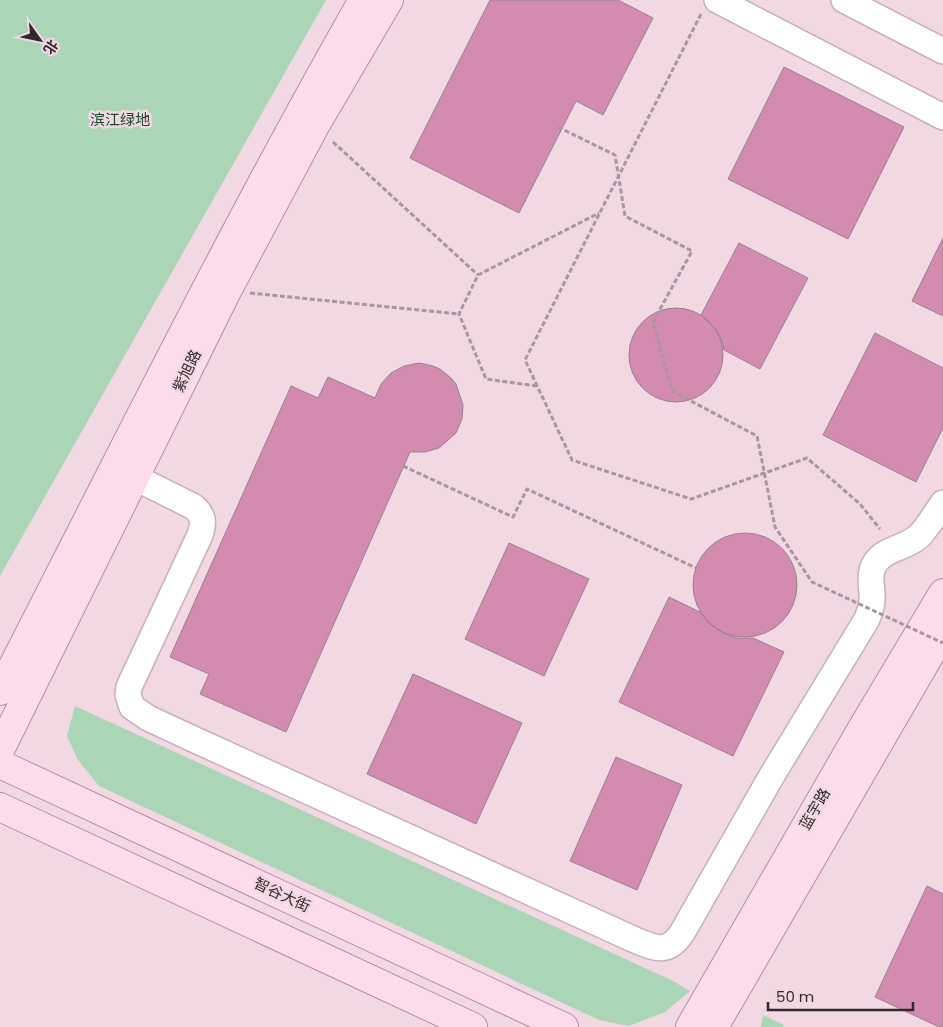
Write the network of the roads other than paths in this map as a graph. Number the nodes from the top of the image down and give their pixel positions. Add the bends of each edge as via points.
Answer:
1 (364, 0) edge
2 (389, 0) edge
3 (844, 0) edge
4 (710, 4) edge
5 (943, 51) edge
6 (943, 116) edge
7 (134, 477) junction
8 (943, 504) edge
9 (943, 593) edge
10 (943, 632) edge
11 (0, 691) edge
12 (0, 750) edge
13 (0, 764) edge
14 (0, 807) edge
15 (474, 1027) edge
16 (564, 1027) edge
17 (690, 1027) edge
18 (714, 1027) edge

1 - 11 main road, 紫旭路 via 178,341
2 - 7 main road, 紫旭路 via 315,126 227,290
3 - 5 street
4 - 6 street
7 - 8 street via 194,507 203,521 200,535 129,688 132,707 191,738 626,936 661,948 672,945 682,933 771,776 868,619 872,601 872,569 876,562 881,556 918,537
7 - 12 main road, 紫旭路
9 - 17 main road, 蓝宇路
10 - 18 main road, 蓝宇路
13 - 16 main road, 智谷大街
14 - 15 main road

